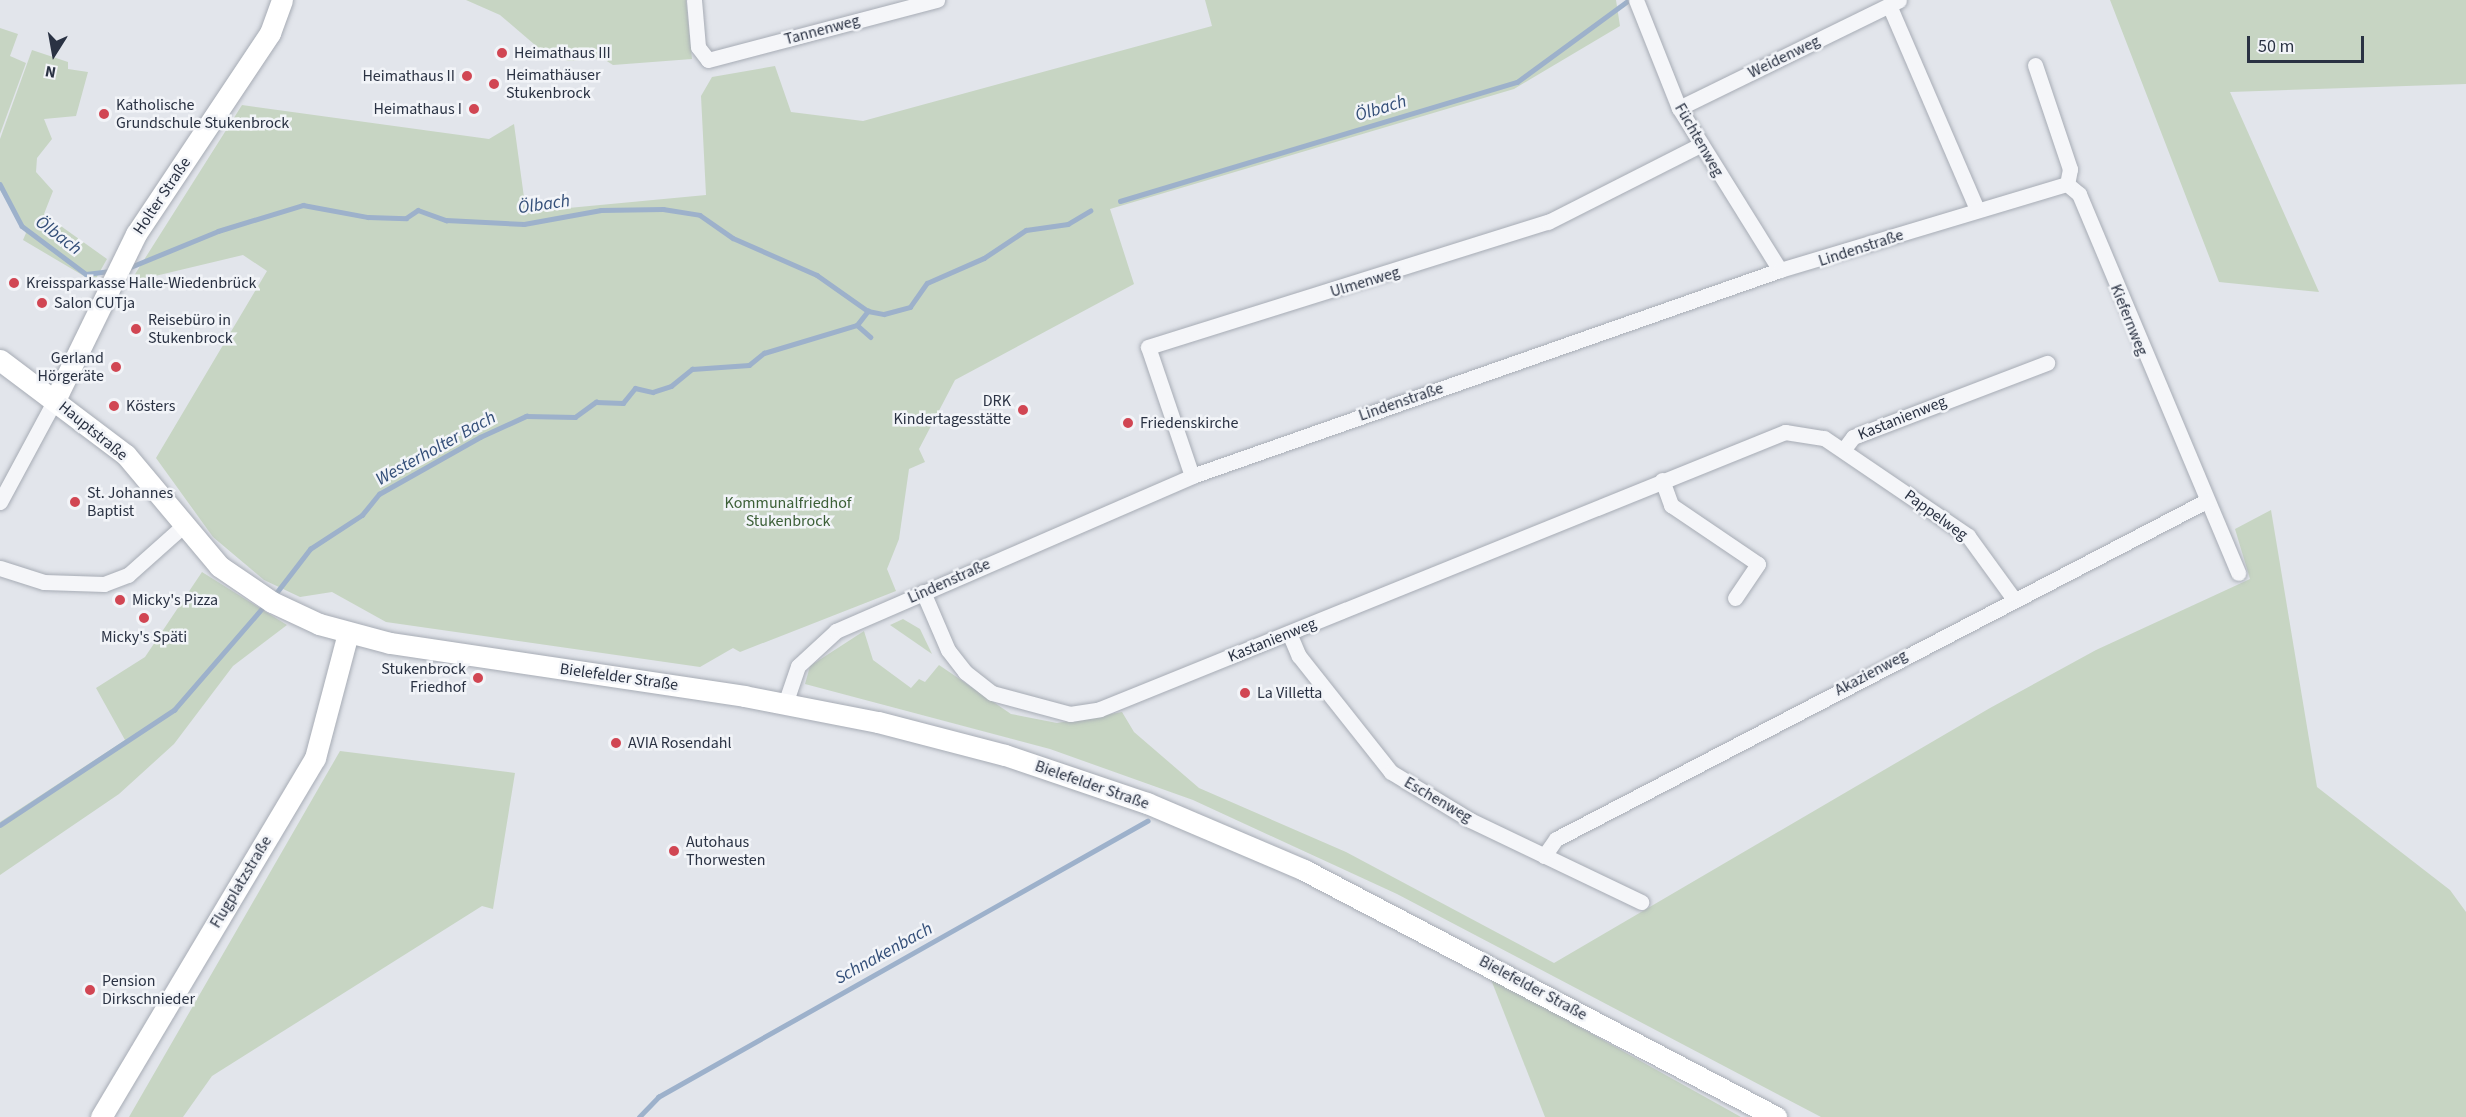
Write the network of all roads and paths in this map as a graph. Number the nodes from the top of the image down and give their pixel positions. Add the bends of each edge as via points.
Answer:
1 (282, 0) edge
2 (694, 0) edge
3 (937, 0) edge
4 (1894, 3) edge
5 (1638, 6) edge
6 (2035, 65) dead end
7 (1679, 108) junction
8 (1700, 145) junction
9 (2067, 183) junction
10 (1977, 209) junction
11 (1780, 270) junction
12 (0, 360) edge
13 (2047, 363) dead end
14 (55, 400) junction
15 (1844, 449) junction
16 (1192, 476) junction
17 (1662, 480) junction
18 (2206, 501) junction
19 (0, 502) edge
20 (183, 526) junction
21 (0, 568) edge
22 (2238, 573) dead end
23 (923, 592) junction
24 (1735, 598) dead end
25 (2013, 598) junction
26 (348, 633) junction
27 (1289, 633) junction
28 (785, 704) junction
29 (1544, 856) junction
30 (1641, 902) dead end
31 (101, 1117) edge
32 (1776, 1117) edge

1 - 14 main road, Holter Straße via 270,33 114,273
2 - 3 street, Tannenweg via 698,47 708,60
4 - 7 street, Weidenweg
4 - 10 street, Weidenweg
5 - 7 street, Füchtenweg
6 - 9 street via 2070,169
7 - 8 street, Füchtenweg
8 - 11 street, Füchtenweg
8 - 16 street, Ulmenweg via 1548,222 1148,347
9 - 10 street, Lindenstraße
9 - 18 street, Kiefernweg via 2079,194
10 - 11 street, Lindenstraße
11 - 16 street, Lindenstraße
12 - 14 main road, Hauptstraße
13 - 15 street, Kastanienweg via 1852,437
14 - 19 street
14 - 20 main road, Hauptstraße via 126,455
15 - 17 street, Kastanienweg via 1815,435 1785,432
15 - 25 street, Pappelweg via 1968,536
16 - 23 street, Lindenstraße
17 - 24 street via 1671,505 1758,564
17 - 27 street, Kastanienweg
18 - 22 street, Kiefernweg
18 - 25 street, Akazienweg
20 - 21 street via 128,575 104,584 44,582
20 - 26 main road, Hauptstraße via 219,566 253,591 292,612
23 - 27 street, Kastanienweg via 948,650 965,672 992,693 1070,714 1100,709
23 - 28 street, Lindenstraße via 814,646 798,666
25 - 29 street, Akazienweg via 1556,839
26 - 28 main road, Bielefelder Straße
26 - 31 main road, Flugplatzstraße via 315,758
27 - 29 street, Eschenweg via 1299,656 1391,772 1417,791
28 - 32 main road, Bielefelder Straße via 1005,755 1148,803 1315,875
29 - 30 street, Eschenweg

